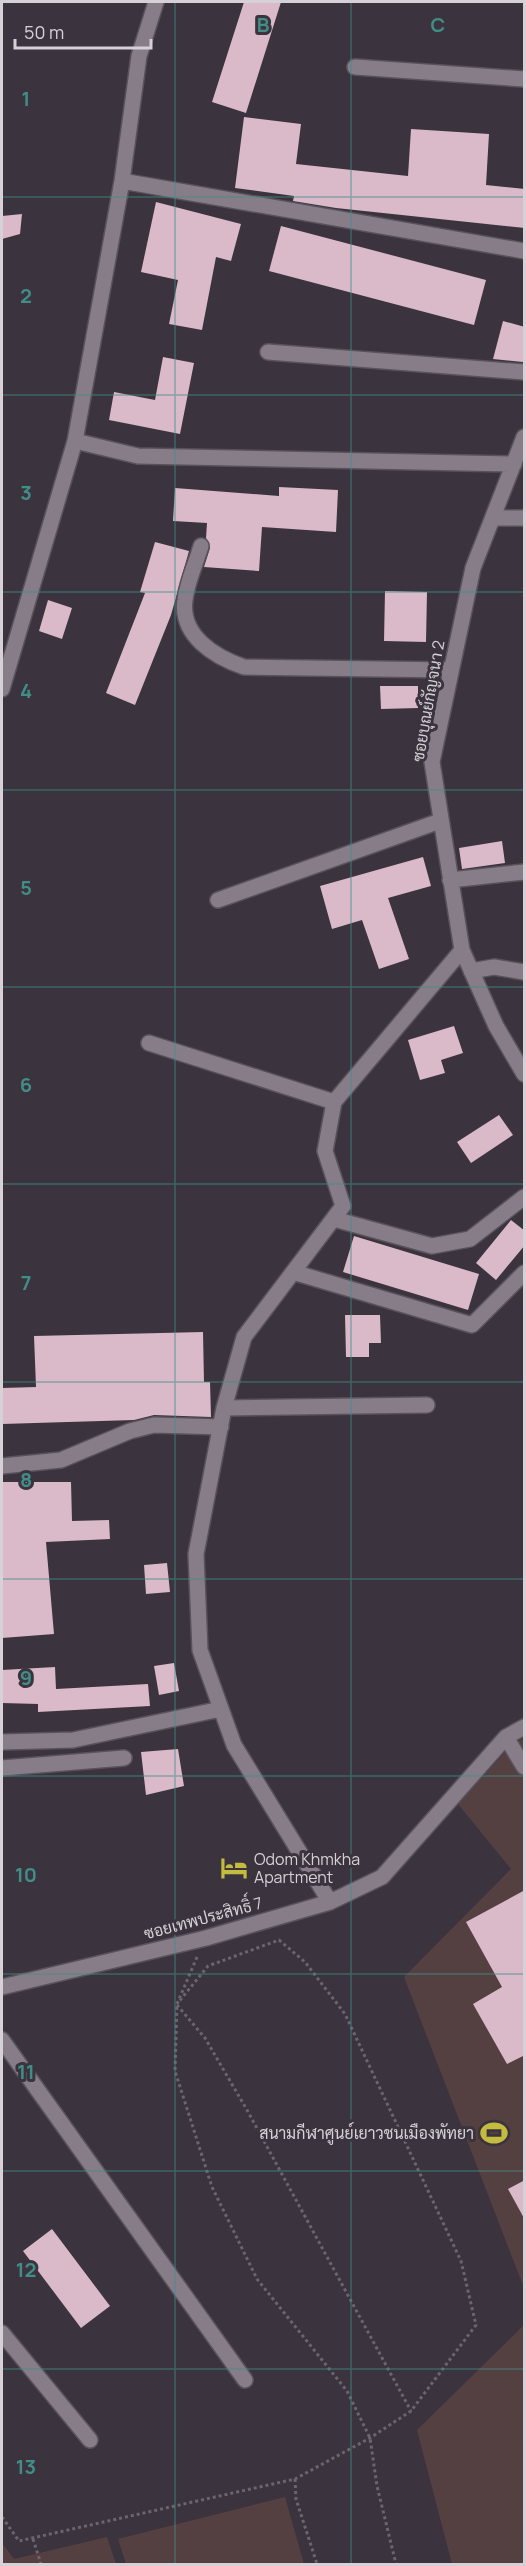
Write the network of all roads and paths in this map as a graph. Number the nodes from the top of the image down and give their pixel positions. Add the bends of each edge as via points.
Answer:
1 (156, 2) edge
2 (355, 67) dead end
3 (525, 79) edge
4 (122, 181) junction
5 (525, 250) edge
6 (268, 352) dead end
7 (525, 372) edge
8 (525, 437) edge
9 (75, 441) junction
10 (514, 464) junction
11 (493, 518) junction
12 (525, 518) edge
13 (201, 546) dead end
14 (451, 670) junction
15 (2, 689) edge
16 (440, 821) junction
17 (525, 872) edge
18 (450, 880) junction
19 (218, 900) dead end
20 (462, 950) junction
21 (471, 971) junction
22 (525, 972) edge
23 (148, 1043) dead end
24 (525, 1074) edge
25 (334, 1102) junction
26 (525, 1197) edge
27 (334, 1219) junction
28 (293, 1272) junction
29 (525, 1273) edge
30 (427, 1405) dead end
31 (224, 1408) junction
32 (221, 1427) junction
33 (2, 1466) edge
34 (221, 1709) junction
35 (525, 1727) edge
36 (506, 1737) junction
37 (2, 1742) edge
38 (124, 1758) dead end
39 (525, 1767) edge
40 (2, 1768) edge
41 (330, 1902) junction
42 (206, 1938) junction
43 (2, 1987) edge
44 (177, 2004) junction
45 (2, 2040) edge
46 (2, 2333) edge
47 (246, 2380) dead end
48 (411, 2411) junction
49 (370, 2439) junction
50 (90, 2440) dead end
51 (295, 2479) junction
52 (2, 2517) edge
53 (33, 2539) junction
54 (41, 2565) edge
55 (317, 2565) edge
56 (396, 2565) edge

1 - 4 street via 139,56
2 - 3 street
4 - 5 street
4 - 9 street
6 - 7 street
8 - 10 street, ซอยบุณย์กัญจนา 2
9 - 10 street via 138,456
9 - 15 street
10 - 11 street, ซอยบุณย์กัญจนา 2
11 - 12 street
11 - 14 street, ซอยบุณย์กัญจนา 2 via 473,568
13 - 14 street via 185,600 187,621 198,640 219,658 244,667
14 - 16 street, ซอยบุณย์กัญจนา 2 via 432,762
16 - 18 street, ซอยบุณย์กัญจนา 2
16 - 19 street
17 - 18 street
18 - 20 street, ซอยบุณย์กัญจนา 2
20 - 21 street, ซอยบุณย์กัญจนา 2
20 - 25 street
21 - 22 street via 494,967
21 - 24 street, ซอยบุณย์กัญจนา 2 via 496,1026
23 - 25 street
25 - 27 street via 325,1151 343,1206
26 - 27 street via 470,1239 432,1246
27 - 28 street
28 - 29 street via 472,1325
28 - 31 street via 243,1337
30 - 31 street
31 - 32 street
32 - 33 street via 154,1425 62,1460
32 - 34 street via 196,1554 200,1650
34 - 37 street via 73,1740
34 - 41 street via 234,1745
35 - 36 street, ซอยเทพประสิทธิ์ 7
36 - 39 street
36 - 41 street, ซอยเทพประสิทธิ์ 7 via 382,1877
38 - 40 street
41 - 42 street, ซอยเทพประสิทธิ์ 7
42 - 43 street, ซอยเทพประสิทธิ์ 7
42 - 44 path
44 - 48 path via 205,2038 235,2089
44 - 48 path via 208,1966 279,1940 305,1962 345,2014 461,2260 476,2325
44 - 49 path via 176,2071 212,2187 257,2279 347,2391
45 - 47 street
46 - 50 street
48 - 49 path
49 - 51 path
49 - 56 path
51 - 53 path
51 - 55 path via 296,2499
52 - 53 path via 19,2541
53 - 54 path

